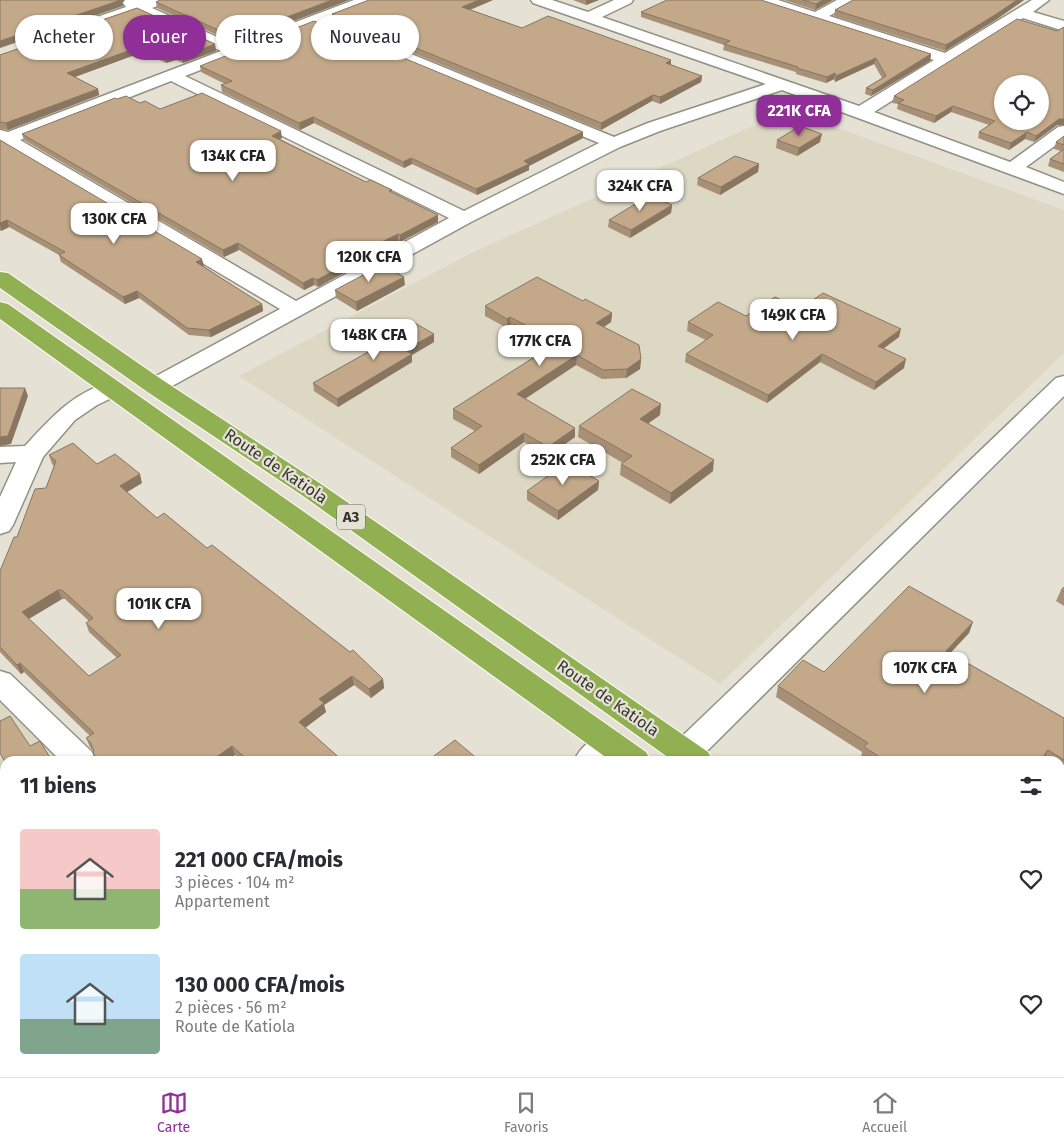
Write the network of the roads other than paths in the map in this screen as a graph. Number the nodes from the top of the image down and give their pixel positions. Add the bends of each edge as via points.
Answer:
1 (123, 0) edge
2 (160, 0) edge
3 (367, 0) edge
4 (538, 0) edge
5 (626, 0) edge
6 (763, 0) edge
7 (848, 0) edge
8 (1042, 0) edge
9 (139, 7) junction
10 (1021, 13) junction
11 (328, 15) edge
12 (113, 16) edge
13 (590, 17) junction
14 (816, 17) junction
15 (1064, 26) edge
16 (216, 42) edge
17 (216, 58) edge
18 (947, 59) junction
19 (412, 60) edge
20 (170, 76) junction
21 (783, 84) junction
22 (862, 112) junction
23 (1064, 131) edge
24 (3, 137) edge
25 (614, 143) junction
26 (1013, 168) junction
27 (1064, 188) edge
28 (464, 218) junction
29 (0, 278) edge
30 (294, 309) junction
31 (2, 312) edge
32 (1064, 383) edge
33 (155, 386) junction
34 (112, 389) junction
35 (0, 454) edge
36 (32, 454) junction
37 (0, 524) edge
38 (0, 682) edge
39 (599, 752) edge
40 (76, 756) edge
41 (615, 756) edge
42 (690, 756) edge
43 (692, 756) edge

1 - 9 street
2 - 9 street
3 - 11 street
4 - 13 street
5 - 13 street
6 - 14 street
7 - 14 street
8 - 10 street
9 - 12 street
9 - 16 street
10 - 15 street
10 - 18 street
13 - 21 street
14 - 18 street
17 - 20 street
18 - 22 street
19 - 25 street
20 - 24 street
20 - 28 street
21 - 22 street
21 - 25 street
22 - 26 street
23 - 26 street
24 - 30 street
25 - 28 street
26 - 27 street
28 - 30 street
29 - 33 highway, Route de Katiola / A3
30 - 33 street
31 - 34 highway, Route de Katiola / A3
32 - 43 street
33 - 42 highway, Route de Katiola / A3 via 312,490
34 - 36 street via 67,415
34 - 39 highway, Route de Katiola / A3
35 - 36 street
36 - 37 street
38 - 40 street
39 - 41 highway, Route de Katiola / A3

